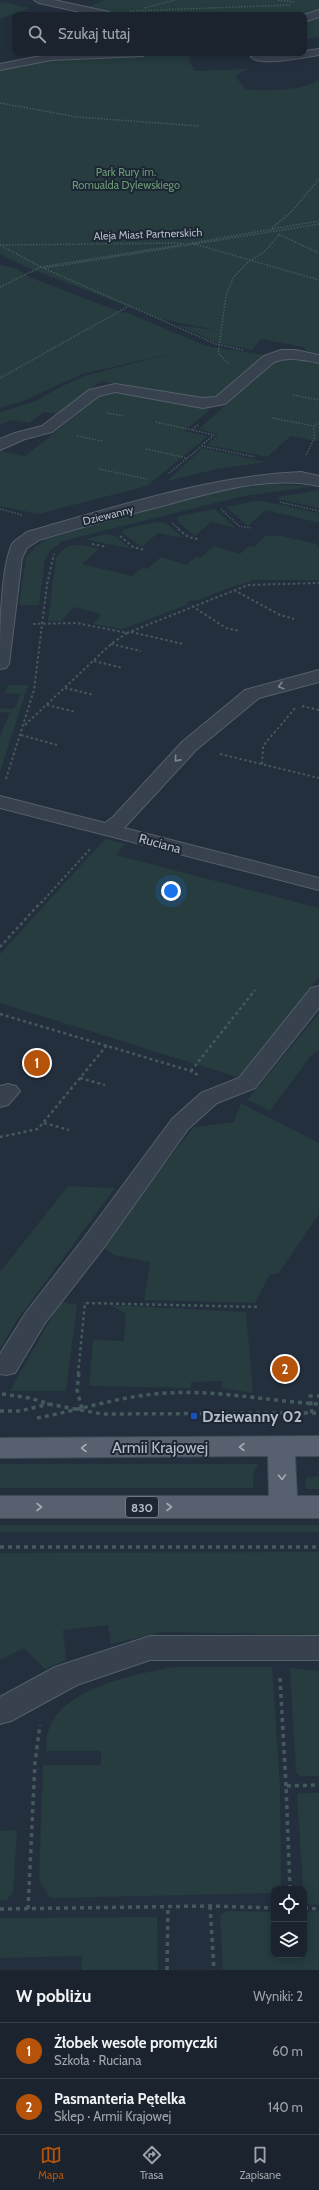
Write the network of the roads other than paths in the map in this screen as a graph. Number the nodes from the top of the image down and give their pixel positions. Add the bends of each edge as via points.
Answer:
1 (39, 0) edge
2 (53, 1) edge
3 (97, 12) edge
4 (319, 13) edge
5 (307, 18) edge
6 (319, 52) edge
7 (307, 54) edge
8 (74, 56) edge
9 (254, 56) edge
10 (291, 56) edge
11 (257, 57) junction
12 (0, 66) edge
13 (269, 67) dead end
14 (319, 358) edge
15 (0, 445) edge
16 (319, 481) edge
17 (2, 624) edge
18 (0, 664) edge
19 (319, 676) edge
20 (2, 793) edge
21 (108, 830) junction
22 (319, 884) edge
23 (319, 993) edge
24 (6, 1366) dead end
25 (319, 1446) edge
26 (281, 1447) junction
27 (0, 1448) edge
28 (0, 1506) edge
29 (284, 1507) junction
30 (319, 1507) edge
31 (319, 1648) edge
32 (0, 1712) edge

1 - 2 street
2 - 3 street
4 - 5 street
6 - 7 street
8 - 12 street via 51,57
9 - 11 street
10 - 11 street
11 - 13 street
14 - 15 street via 294,354 275,356 220,401 203,403 115,388 103,389 47,429 20,436
16 - 17 street, Dziewanny via 301,477 275,478 223,485 33,536 20,545 14,558
17 - 18 street, Dziewanny
19 -> 21 street via 252,694 189,746 120,821
20 - 21 street, Ruciana
21 - 22 street, Ruciana
23 - 24 street via 247,1083 209,1098 180,1124 93,1244 36,1317
25 - 26 main road, Armii Krajowej
26 -> 27 main road, Armii Krajowej
26 -> 29 main road
28 -> 29 main road, 830
29 - 30 main road, 830
31 - 32 street via 150,1648 66,1676

